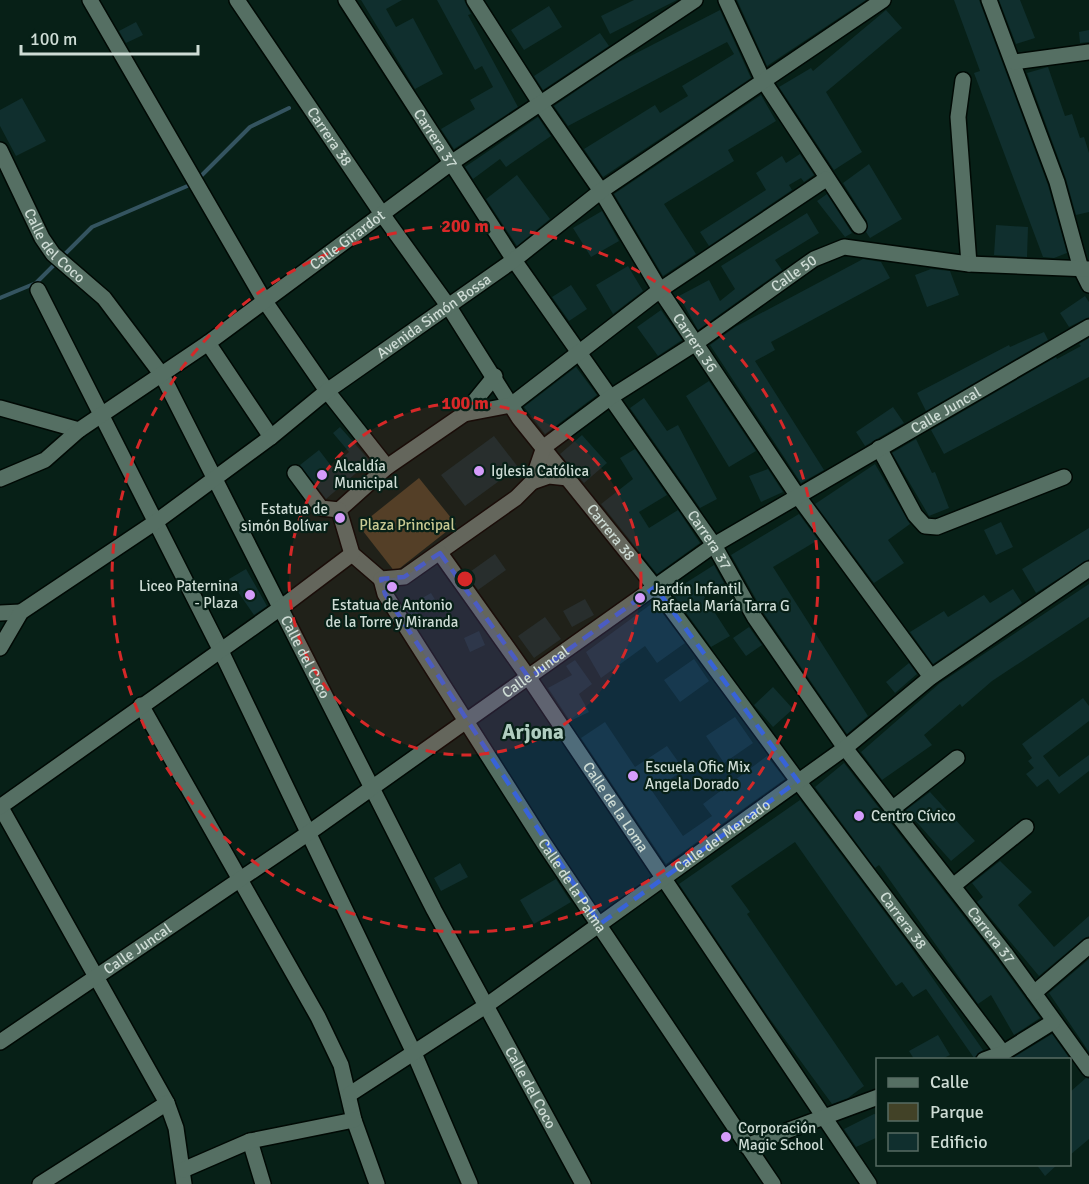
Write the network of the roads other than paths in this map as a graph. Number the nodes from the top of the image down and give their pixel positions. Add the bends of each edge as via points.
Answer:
1 (90, 0) edge
2 (237, 0) edge
3 (346, 0) edge
4 (474, 0) edge
5 (695, 0) edge
6 (726, 0) edge
7 (884, 0) edge
8 (989, 0) edge
9 (1089, 52) edge
10 (1014, 62) junction
11 (963, 80) dead end
12 (764, 81) junction
13 (540, 103) junction
14 (0, 150) edge
15 (451, 163) junction
16 (826, 179) junction
17 (601, 191) junction
18 (381, 214) junction
19 (859, 226) dead end
20 (514, 260) junction
21 (969, 264) junction
22 (1085, 269) edge
23 (1089, 285) edge
24 (38, 290) dead end
25 (660, 290) junction
26 (264, 300) junction
27 (449, 307) junction
28 (1089, 327) edge
29 (208, 343) junction
30 (696, 343) junction
31 (581, 353) junction
32 (162, 375) junction
33 (495, 376) junction
34 (327, 391) junction
35 (611, 397) junction
36 (511, 405) junction
37 (0, 408) edge
38 (464, 414) junction
39 (100, 417) junction
40 (79, 430) junction
41 (270, 437) junction
42 (544, 447) junction
43 (879, 448) junction
44 (387, 467) junction
45 (296, 473) dead end
46 (1064, 477) dead end
47 (216, 478) junction
48 (568, 478) junction
49 (0, 479) edge
50 (532, 482) junction
51 (796, 495) junction
52 (339, 510) junction
53 (157, 521) junction
54 (714, 545) junction
55 (440, 553) junction
56 (352, 554) junction
57 (1089, 569) edge
58 (381, 579) junction
59 (655, 587) junction
60 (279, 609) junction
61 (21, 612) junction
62 (0, 613) edge
63 (0, 648) edge
64 (220, 650) junction
65 (931, 677) junction
66 (529, 678) junction
67 (141, 705) junction
68 (467, 720) junction
69 (845, 748) junction
70 (957, 758) dead end
71 (798, 782) junction
72 (372, 787) junction
73 (0, 807) edge
74 (892, 809) junction
75 (1026, 827) dead end
76 (307, 834) junction
77 (240, 877) junction
78 (665, 877) junction
79 (953, 886) junction
80 (600, 924) junction
81 (1089, 946) edge
82 (97, 974) junction
83 (1034, 993) junction
84 (487, 1005) junction
85 (1053, 1022) junction
86 (0, 1042) edge
87 (414, 1053) junction
88 (1004, 1053) junction
89 (987, 1058) edge
90 (1089, 1069) edge
91 (350, 1094) junction
92 (876, 1098) edge
93 (167, 1103) junction
94 (825, 1116) junction
95 (354, 1120) junction
96 (250, 1141) junction
97 (746, 1146) junction
98 (183, 1177) edge
99 (40, 1184) edge
100 (263, 1184) edge
101 (376, 1184) edge
102 (470, 1184) edge
103 (584, 1184) edge
104 (773, 1184) edge
105 (869, 1184) edge

1 - 26 street
2 - 18 street, Carrera 38
3 - 15 street, Carrera 37
4 - 13 street, Carrera 36
5 - 13 street, Calle Girardot
6 - 12 street
7 - 12 street, Avenida Simón Bossa
8 - 10 street
9 - 10 street
10 - 22 street
11 - 21 street via 958,117
12 - 16 street
12 - 17 street, Avenida Simón Bossa
13 - 15 street, Calle Girardot
13 - 17 street, Carrera 36
14 - 32 street, Calle del Coco via 42,238 59,260 104,298
15 - 18 street, Calle Girardot
15 - 20 street, Carrera 37
16 - 19 street
16 - 25 street
17 - 20 street, Avenida Simón Bossa
17 - 25 street, Carrera 36
18 - 26 street, Calle Girardot
18 - 27 street, Carrera 38
20 - 27 street, Avenida Simón Bossa
20 - 31 street, Carrera 37
21 - 22 street, Calle 50
21 - 30 street, Calle 50 via 844,248 814,259
22 - 23 street
24 - 39 street
25 - 30 street, Carrera 36
25 - 31 street
26 - 29 street, Calle Girardot
26 - 34 street
27 - 33 street, Carrera 38
27 - 34 street, Avenida Simón Bossa
28 - 43 street, Calle Juncal
29 - 32 street, Calle Girardot
29 - 41 street
30 - 35 street, Calle 50
30 - 51 street, Carrera 36
31 - 35 street, Carrera 37
31 - 36 street
32 - 39 street, Calle Girardot
32 - 47 street, Calle del Coco
33 - 36 street, Carrera 38
33 - 38 street
34 - 41 street, Avenida Simón Bossa
34 - 44 street
35 - 42 street, Calle 50
35 - 54 street, Carrera 37
36 - 38 street
36 - 42 street, Carrera 38
37 - 40 street
38 - 44 street
39 - 40 street, Calle Girardot
39 - 53 street
40 - 49 street, Calle Girardot via 45,460
41 - 47 street, Avenida Simón Bossa
42 - 48 street, Carrera 38
42 - 50 street
43 - 46 street via 915,515 925,526 937,527
43 - 51 street, Calle Juncal
44 - 52 street
45 - 52 street via 321,508
47 - 53 street, Avenida Simón Bossa
47 - 60 street, Calle del Coco
48 - 50 street via 549,476
48 - 59 street, Carrera 38
50 - 55 street
51 - 54 street, Calle Juncal
51 - 65 street, Carrera 36
52 - 56 street
53 - 61 street, Avenida Simón Bossa
53 - 64 street
54 - 59 street, Calle Juncal
54 - 69 street, Carrera 37 via 755,618
55 - 58 street via 405,577
55 - 66 street, Calle de la Loma
56 - 58 street
56 - 60 street
57 - 65 street, Calle del Mercado
58 - 68 street, Calle de la Palma via 385,594
59 - 66 street, Calle Juncal
59 - 71 street, Carrera 38
60 - 64 street
60 - 72 street, Calle del Coco
61 - 62 street
61 - 63 street, Avenida Simón Bossa
64 - 67 street
64 - 76 street
65 - 69 street, Calle del Mercado
66 - 68 street, Calle Juncal
66 - 78 street, Calle de la Loma
67 - 73 street
67 - 77 street
68 - 72 street, Calle Juncal
68 - 80 street, Calle de la Palma
69 - 71 street, Calle del Mercado
69 - 74 street, Carrera 37
70 - 74 street
71 - 78 street, Calle del Mercado
71 - 88 street, Carrera 38
72 - 76 street, Calle Juncal
72 - 84 street, Calle del Coco
73 - 82 street
74 - 79 street, Carrera 37
75 - 79 street
76 - 77 street, Calle Juncal
76 - 87 street
77 - 82 street, Calle Juncal
77 - 91 street via 318,1017
78 - 80 street, Calle del Mercado
78 - 94 street, Calle de la Loma
79 - 83 street, Carrera 37
80 - 84 street, Calle del Mercado
80 - 97 street, Calle de la Palma
81 - 83 street
82 - 86 street, Calle Juncal
82 - 93 street
83 - 85 street, Carrera 37
84 - 87 street, Calle del Mercado
84 - 103 street, Calle del Coco
85 - 88 street
85 - 90 street, Carrera 37
87 - 91 street, Calle del Mercado
87 - 102 street
88 - 89 street
91 - 95 street
92 - 94 street
93 - 98 street via 176,1128
93 - 99 street
94 - 97 street
94 - 105 street, Calle de la Loma
95 - 96 street
95 - 101 street
96 - 98 street
96 - 100 street
97 - 104 street, Calle de la Palma

